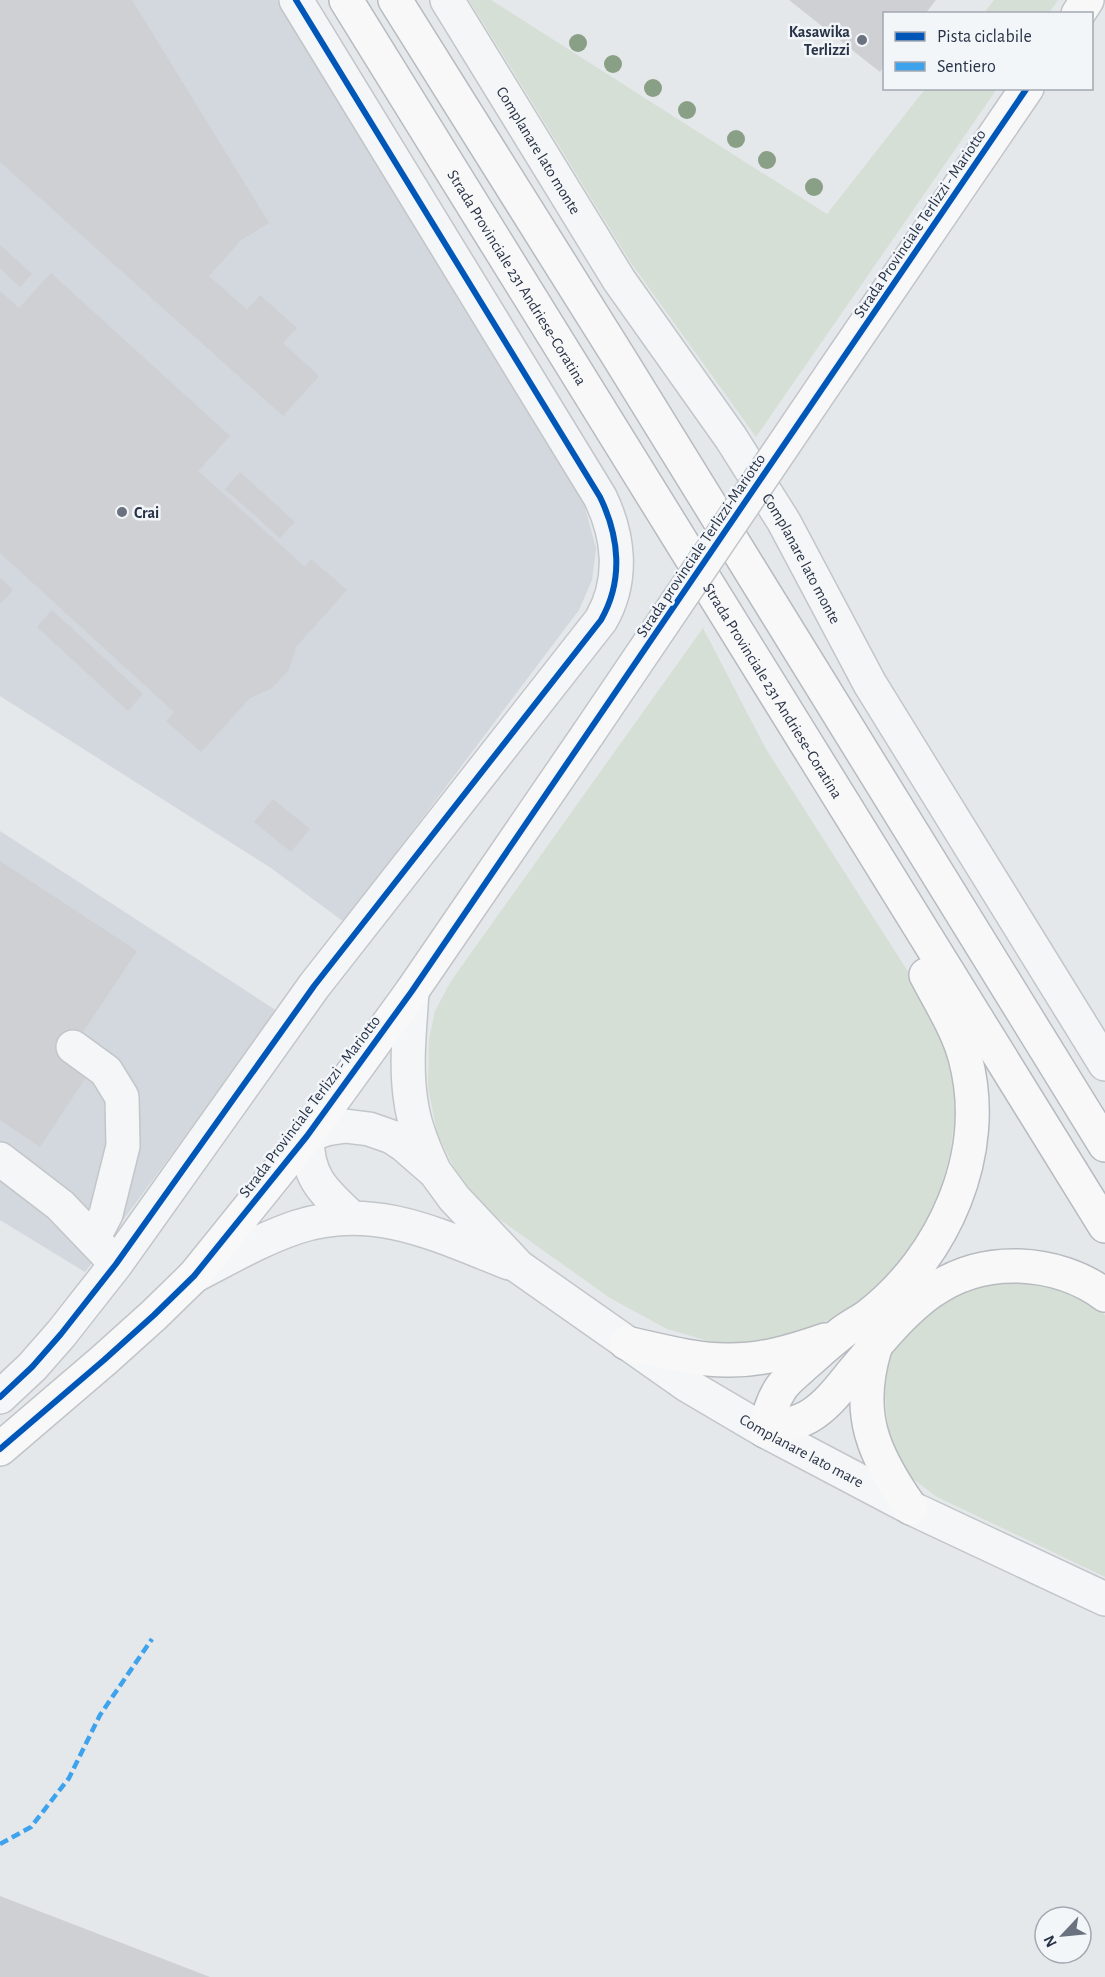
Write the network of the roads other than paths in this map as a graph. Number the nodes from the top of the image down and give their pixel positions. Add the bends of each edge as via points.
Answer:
1 (296, 0) edge
2 (346, 0) edge
3 (395, 0) edge
4 (447, 0) edge
5 (1026, 90) edge
6 (833, 372) joint
7 (588, 734) joint
8 (804, 739) junction
9 (412, 991) junction
10 (73, 1047) dead end
11 (1105, 1064) edge
12 (307, 1136) junction
13 (1105, 1145) edge
14 (0, 1159) edge
15 (435, 1172) junction
16 (351, 1217) junction
17 (1105, 1226) edge
18 (93, 1239) junction
19 (116, 1264) junction
20 (519, 1267) junction
21 (194, 1276) junction
22 (1105, 1295) edge
23 (838, 1335) junction
24 (626, 1343) junction
25 (876, 1345) junction
26 (0, 1397) edge
27 (765, 1431) junction
28 (0, 1449) edge
29 (911, 1508) junction
30 (1105, 1599) edge

1 - 19 street via 600,497 615,543 616,580 601,620 314,986
2 - 8 main road, Strada Provinciale 231 Andriese-Coratina
3 - 13 main road
4 - 11 street, Complanare lato monte via 619,280 731,438 784,522 870,684
5 - 6 main road, Strada Provinciale Terlizzi - Mariotto
6 - 7 main road, Strada provinciale Terlizzi-Mariotto, bridge
7 - 9 main road, Strada Provinciale Terlizzi - Mariotto
8 - 17 main road, Strada Provinciale 231 Andriese-Coratina
8 - 23 main road via 958,1037 971,1091 972,1123 966,1163 935,1242 895,1292
9 - 12 main road, Strada Provinciale Terlizzi - Mariotto
9 - 15 street via 411,1102
10 - 18 street via 106,1071 122,1097 123,1146 106,1214
12 - 15 street via 345,1126 380,1132 404,1145
12 - 16 street via 314,1176 324,1192
12 - 21 main road, Strada Provinciale Terlizzi - Mariotto
14 - 18 street via 60,1205
15 - 20 street
16 - 20 street via 426,1230
16 - 21 street via 281,1233
18 - 19 street
19 - 26 street via 54,1343
20 - 24 street, Complanare lato mare
21 - 28 main road, Strada Provinciale Terlizzi - Mariotto
22 - 25 main road via 1081,1280 1048,1270 1013,1266 980,1269 927,1293
23 - 24 main road via 785,1353 737,1360 705,1359
23 - 27 main road via 784,1383
24 - 27 street, Complanare lato mare
25 - 27 main road via 824,1405 799,1421
25 - 29 main road via 868,1387 871,1432 883,1466
27 - 29 street, Complanare lato mare
29 - 30 street, Complanare lato mare

